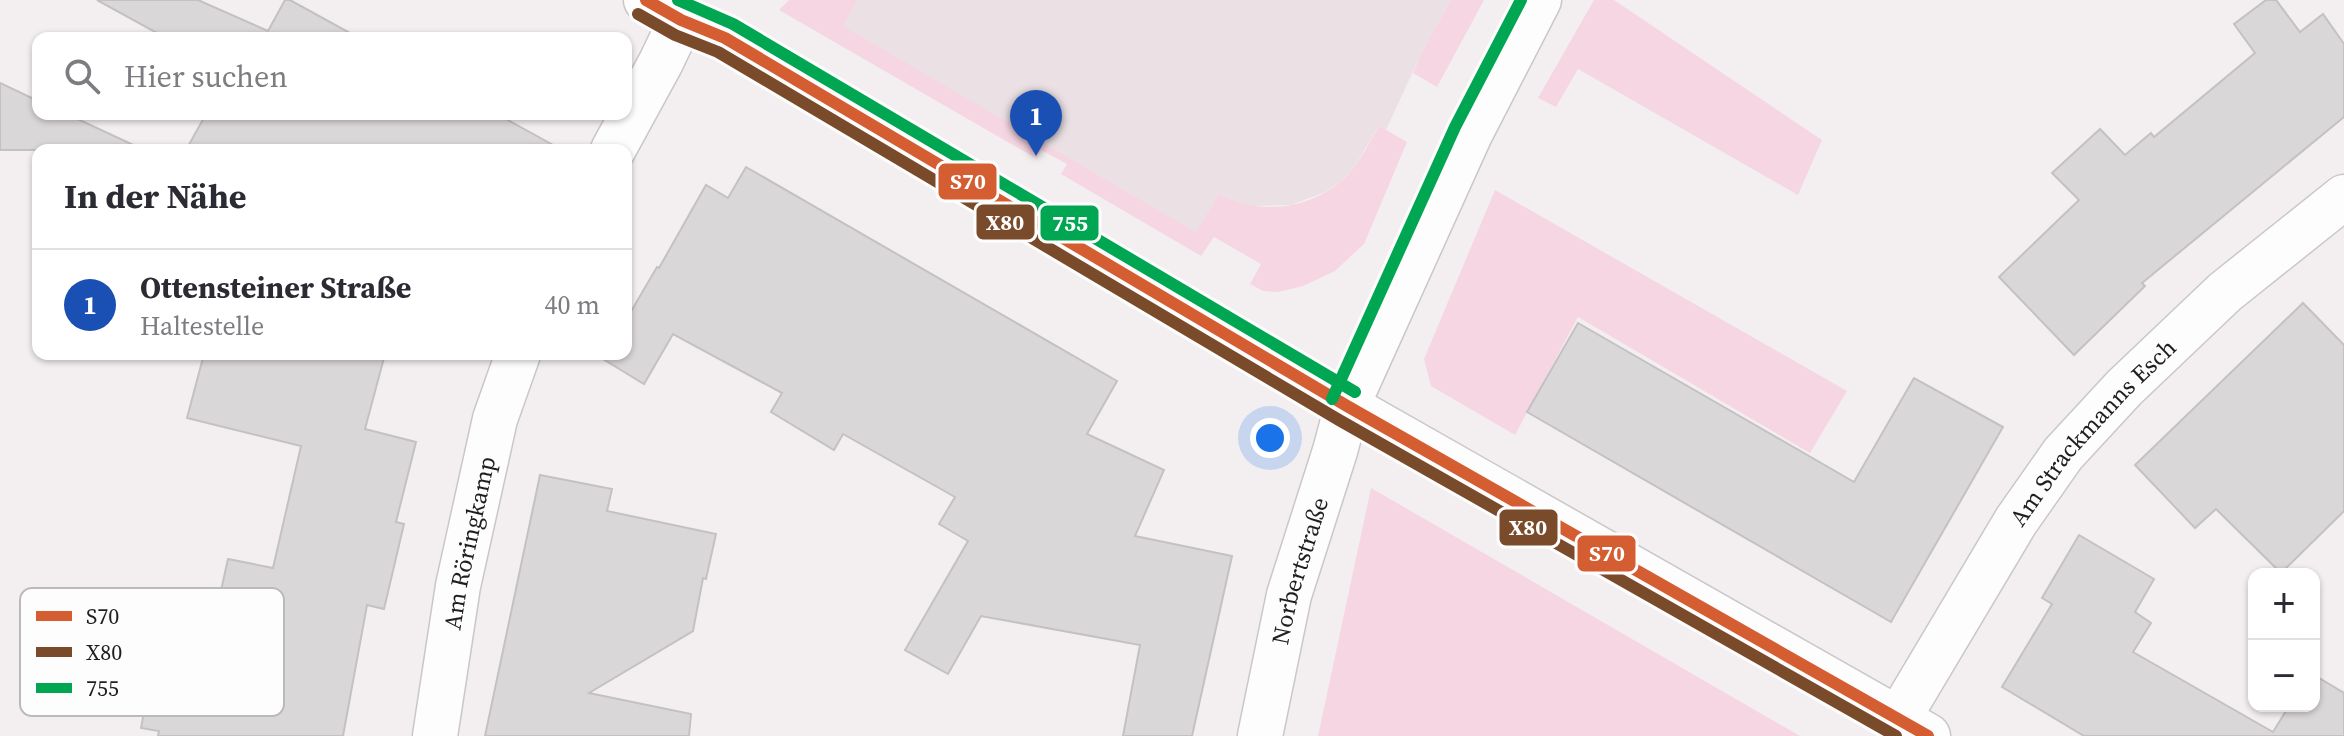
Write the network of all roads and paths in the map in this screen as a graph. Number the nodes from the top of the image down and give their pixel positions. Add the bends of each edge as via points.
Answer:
1 (1539, 0) edge
2 (664, 10) edge
3 (632, 115) edge
4 (629, 120) edge
5 (616, 144) edge
6 (2344, 197) edge
7 (516, 360) edge
8 (1347, 406) junction
9 (1913, 727) edge
10 (435, 736) edge
11 (1260, 736) edge

1 - 8 street, Norbertstraße via 1470,134
2 - 3 street via 661,62
2 - 8 street via 725,38
4 - 5 street
6 - 9 street, Am Strackmanns Esch via 2225,292 2063,454 2016,521
7 - 10 street, Am Röringkamp via 495,419 461,570
8 - 9 street
8 - 11 street, Norbertstraße via 1289,595

